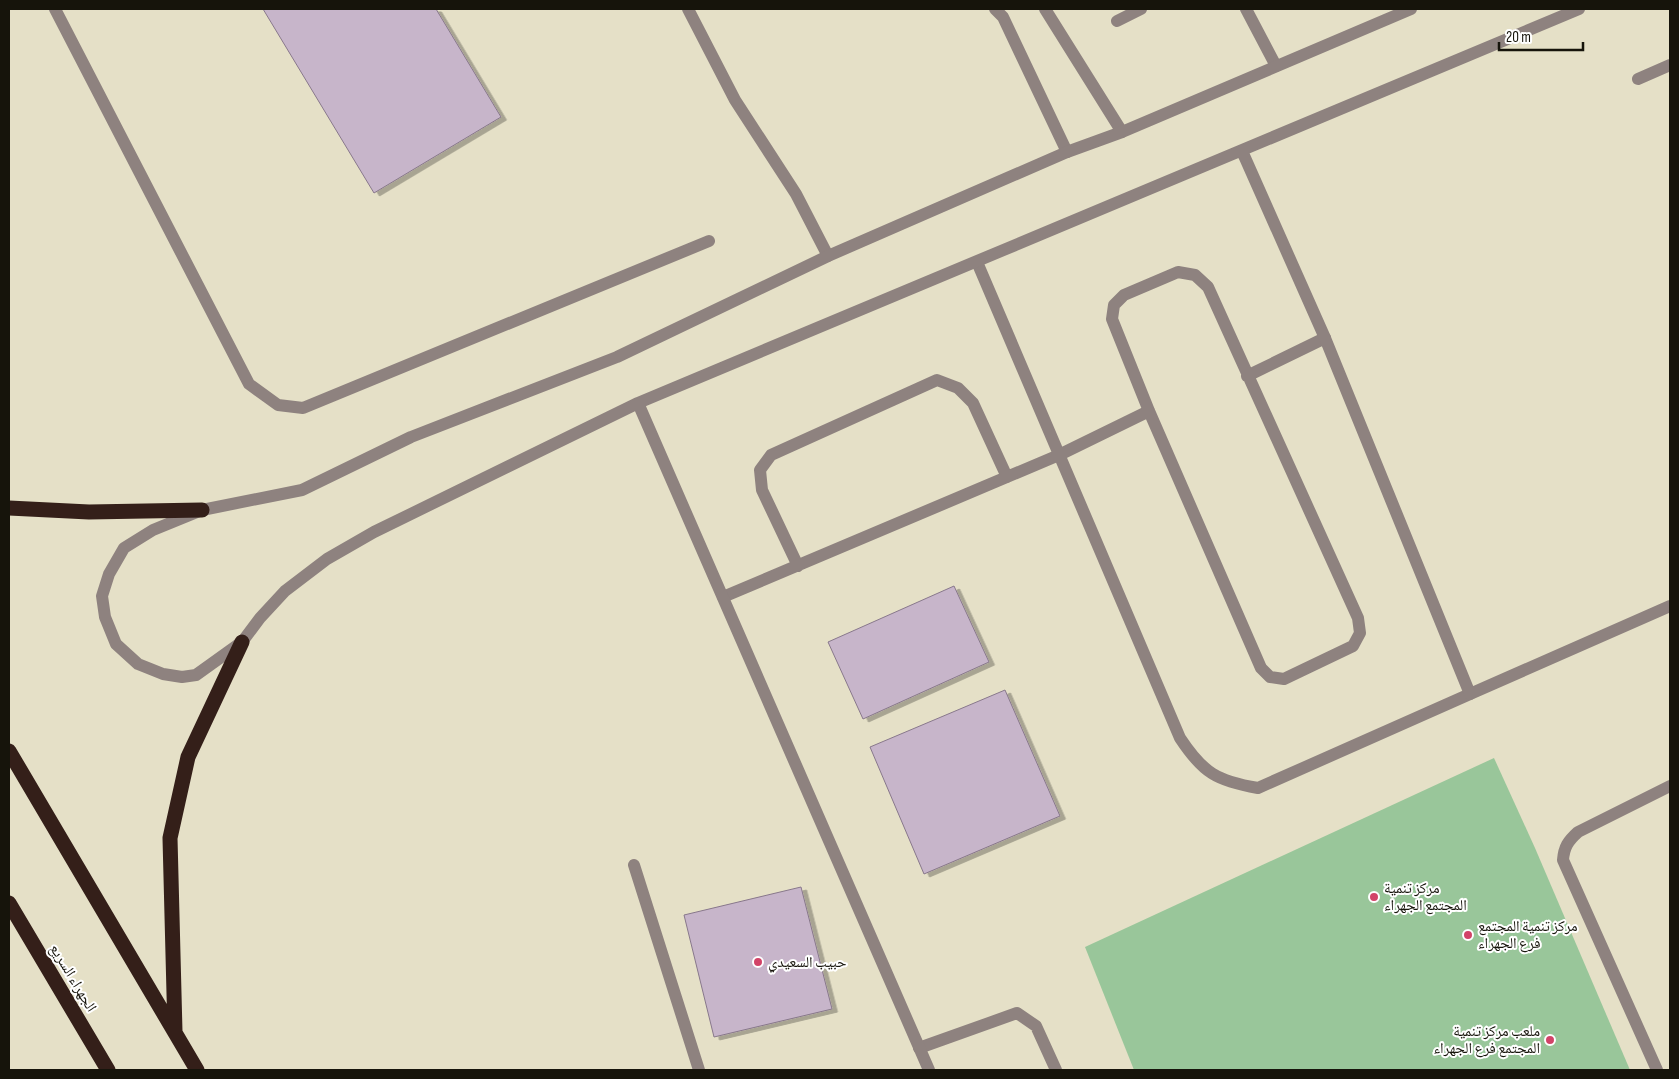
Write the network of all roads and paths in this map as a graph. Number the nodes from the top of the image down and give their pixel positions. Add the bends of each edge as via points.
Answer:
1 (55, 9) edge
2 (688, 9) edge
3 (995, 9) edge
4 (1044, 9) edge
5 (1141, 9) edge
6 (1246, 9) edge
7 (1411, 9) edge
8 (1579, 9) edge
9 (1118, 21) dead end
10 (1670, 65) edge
11 (1276, 66) junction
12 (1638, 79) dead end
13 (1122, 132) junction
14 (1242, 151) junction
15 (1067, 152) junction
16 (709, 241) dead end
17 (828, 256) junction
18 (977, 262) junction
19 (1325, 338) junction
20 (1247, 376) junction
21 (638, 403) junction
22 (1149, 411) junction
23 (1059, 455) junction
24 (1007, 477) junction
25 (9, 508) edge
26 (202, 510) junction
27 (798, 566) junction
28 (723, 597) junction
29 (1670, 606) edge
30 (242, 642) junction
31 (1470, 694) junction
32 (9, 751) edge
33 (1670, 786) edge
34 (634, 865) dead end
35 (9, 903) edge
36 (175, 1032) junction
37 (919, 1048) junction
38 (108, 1070) edge
39 (197, 1070) edge
40 (699, 1070) edge
41 (929, 1070) edge
42 (1056, 1070) edge
43 (1657, 1070) edge

1 - 16 street via 249,384 278,405 303,408
2 - 17 street via 735,100 796,194
3 - 15 street via 1003,17
4 - 13 street
5 - 9 street
6 - 11 street
7 - 11 street
8 - 14 street
10 - 12 street
11 - 13 street
13 - 15 street
14 - 18 street
14 - 19 street
15 - 17 street
17 - 26 street via 617,357 410,438 302,490
18 - 21 street
18 - 23 street
19 - 20 street
19 - 31 street
20 - 22 street via 1208,288 1195,275 1178,272 1124,295 1114,305 1112,319
20 - 22 street via 1358,618 1360,633 1353,646 1284,679 1270,677 1262,668
21 - 28 street
21 - 30 street via 374,532 327,559 285,591
22 - 23 street
23 - 24 street
23 - 31 street via 1180,738 1193,758 1212,774 1234,784 1258,788
24 - 27 street
24 - 27 street via 972,403 958,388 937,380 770,455 760,470 762,490
25 - 26 highway via 89,512
26 - 30 street via 153,530 124,548 109,574 102,596 105,618 116,644 138,664 182,678 196,675
27 - 28 street
28 - 37 street
29 - 31 street
30 - 36 highway via 188,757 170,838
32 - 36 highway
33 - 43 street via 1578,832 1564,849 1563,860
34 - 40 street
35 - 38 highway, الجهراء السريع
36 - 39 highway
37 - 41 street
37 - 42 street via 1017,1013 1036,1026

